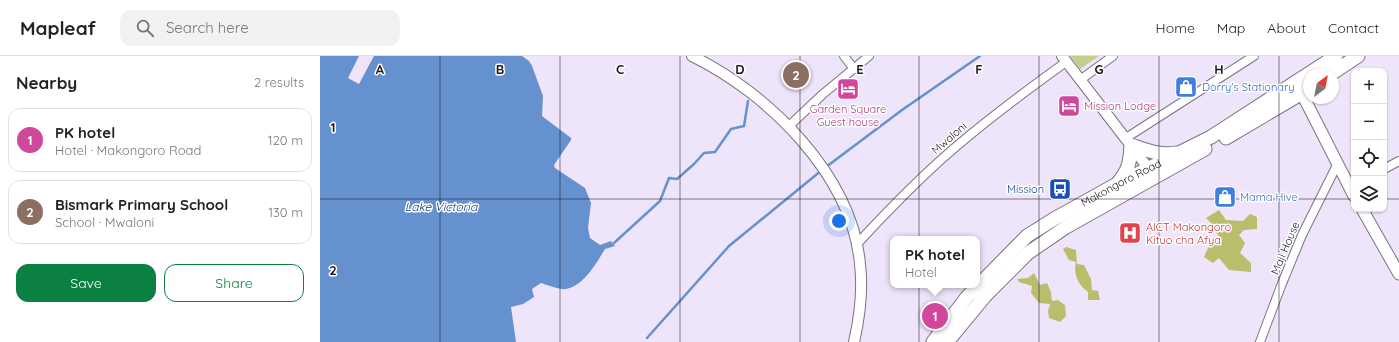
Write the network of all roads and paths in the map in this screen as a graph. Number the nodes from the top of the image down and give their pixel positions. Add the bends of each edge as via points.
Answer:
1 (844, 56) edge
2 (869, 56) edge
3 (1113, 56) edge
4 (1254, 56) edge
5 (1336, 56) edge
6 (1358, 56) edge
7 (698, 57) edge
8 (1064, 59) edge
9 (854, 69) junction
10 (1339, 69) edge
11 (1080, 80) junction
12 (1296, 82) junction
13 (1303, 90) edge
14 (1303, 93) edge
15 (1310, 104) edge
16 (789, 126) junction
17 (1129, 142) junction
18 (1181, 152) junction
19 (1399, 161) edge
20 (1337, 165) junction
21 (1387, 167) edge
22 (1152, 174) junction
23 (1116, 184) junction
24 (1351, 187) edge
25 (1364, 212) edge
26 (857, 244) junction
27 (1399, 274) edge
28 (980, 284) edge
29 (976, 288) edge
30 (854, 342) edge
31 (933, 342) edge
32 (946, 342) edge
33 (1260, 342) edge

1 - 9 street
2 - 9 street
3 - 11 street
4 - 17 street
5 - 12 main road, Makongoro Road
6 - 10 main road
7 - 16 street via 742,86
8 - 11 street
8 - 26 street, Mwaloni via 976,129 932,168
9 - 16 street
11 - 17 street
12 - 13 main road
12 - 18 main road, Makongoro Road via 1211,138
14 - 22 main road, Makongoro Road
15 - 20 main road
16 - 26 street via 829,176 846,210
17 - 18 main road via 1165,155
17 - 22 street
17 - 23 main road via 1130,162
18 - 22 main road, Makongoro Road
19 - 21 street
20 - 24 main road
20 - 33 street, Maji House via 1302,235
22 - 23 main road, Makongoro Road
22 - 32 main road, Makongoro Road via 1028,253 985,296
23 - 28 main road, Makongoro Road via 1027,236
25 - 27 main road
26 - 30 street via 862,290
29 - 31 main road, Makongoro Road

